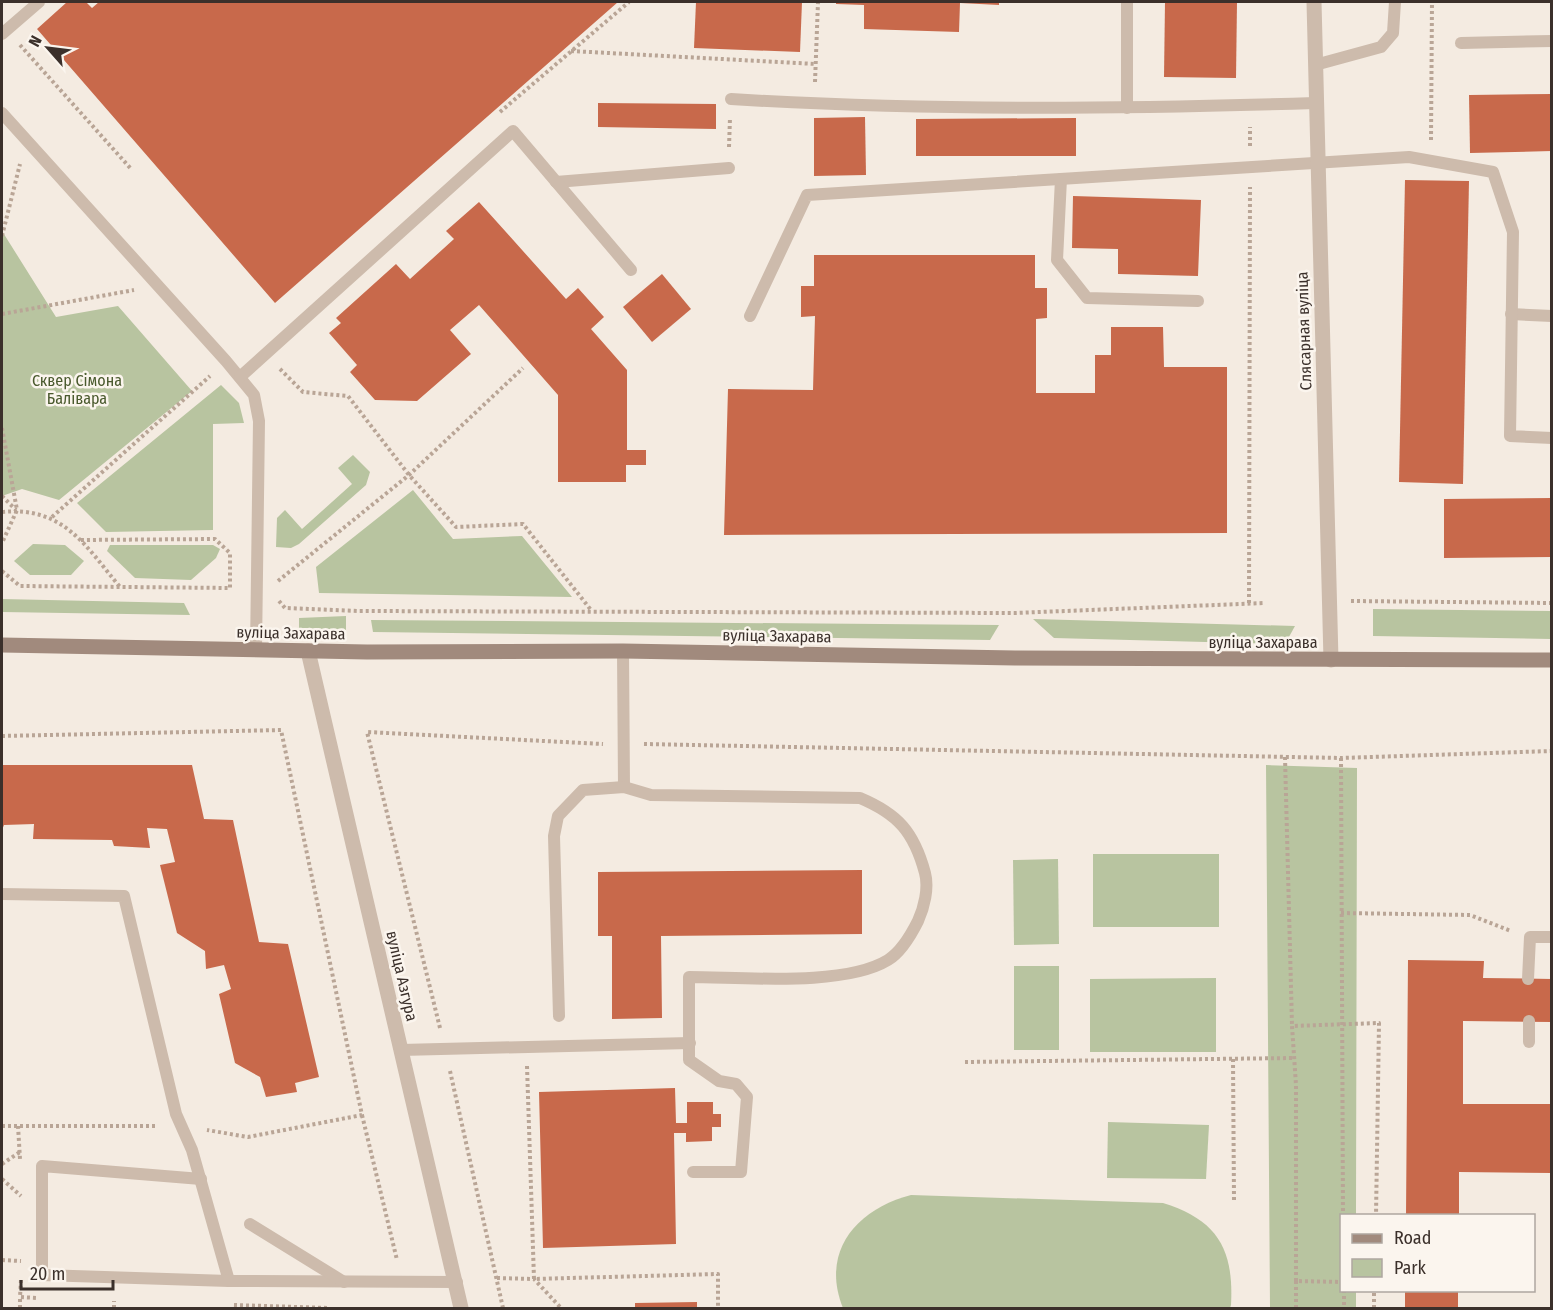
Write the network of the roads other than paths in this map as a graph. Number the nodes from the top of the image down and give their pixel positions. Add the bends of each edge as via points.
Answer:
1 (39, 2) edge
2 (1127, 2) edge
3 (1314, 2) edge
4 (1395, 2) edge
5 (4, 32) edge
6 (1551, 41) edge
7 (1461, 43) dead end
8 (1315, 65) junction
9 (731, 99) road end
10 (1315, 103) junction
11 (1127, 108) junction
12 (2, 113) edge
13 (1317, 162) junction
14 (729, 168) road end
15 (1061, 179) junction
16 (556, 182) junction
17 (631, 270) dead end
18 (1198, 301) dead end
19 (1511, 314) junction
20 (750, 316) dead end
21 (1551, 316) edge
22 (240, 377) junction
23 (1551, 438) edge
24 (2, 645) edge
25 (256, 650) junction
26 (308, 651) junction
27 (623, 651) junction
28 (1331, 660) junction
29 (1551, 660) edge
30 (624, 787) junction
31 (2, 894) edge
32 (1551, 937) edge
33 (1528, 979) dead end
34 (559, 1016) dead end
35 (1529, 1022) dead end
36 (1529, 1042) dead end
37 (690, 1043) junction
38 (400, 1050) junction
39 (693, 1172) dead end
40 (201, 1179) junction
41 (250, 1224) dead end
42 (229, 1281) junction
43 (345, 1282) junction
44 (457, 1282) junction
45 (461, 1308) edge

1 - 5 lane
2 - 11 lane
3 - 8 street, Слясарная вуліца
4 - 8 lane via 1393,33 1381,47
6 - 7 lane
8 - 10 street, Слясарная вуліца
9 - 11 lane via 815,104
10 - 11 lane
10 - 13 street, Слясарная вуліца
12 - 22 lane
13 - 15 lane
13 - 19 lane via 1409,157 1493,172 1513,232
13 - 28 street, Слясарная вуліца
14 - 16 lane
15 - 18 lane via 1057,260 1087,298
15 - 20 lane via 807,195
16 - 17 lane
16 - 22 lane via 513,131
19 - 21 lane
19 - 23 lane via 1510,436
22 - 25 lane via 254,395 259,421
24 - 25 main road, вуліца Захарава
25 - 26 main road, вуліца Захарава
26 - 27 main road, вуліца Захарава
26 - 38 street, вуліца Азгура
27 - 28 main road, вуліца Захарава
27 - 30 lane
28 - 29 main road, вуліца Захарава
30 - 34 lane via 583,790 558,816 554,836
30 - 37 lane via 651,795 860,798 884,808 902,824 918,848 926,877 924,909 910,937 889,960 859,973 828,977 689,977
31 - 40 lane via 124,896 176,1114
32 - 33 lane via 1530,937
35 - 36 lane
37 - 38 lane
37 - 39 lane via 689,1060 719,1081 736,1084 747,1098 741,1172
38 - 44 street, вуліца Азгура
40 - 42 lane
40 - 42 lane via 42,1166 42,1275
41 - 43 lane
42 - 43 lane
43 - 44 lane
44 - 45 street, вуліца Азгура

